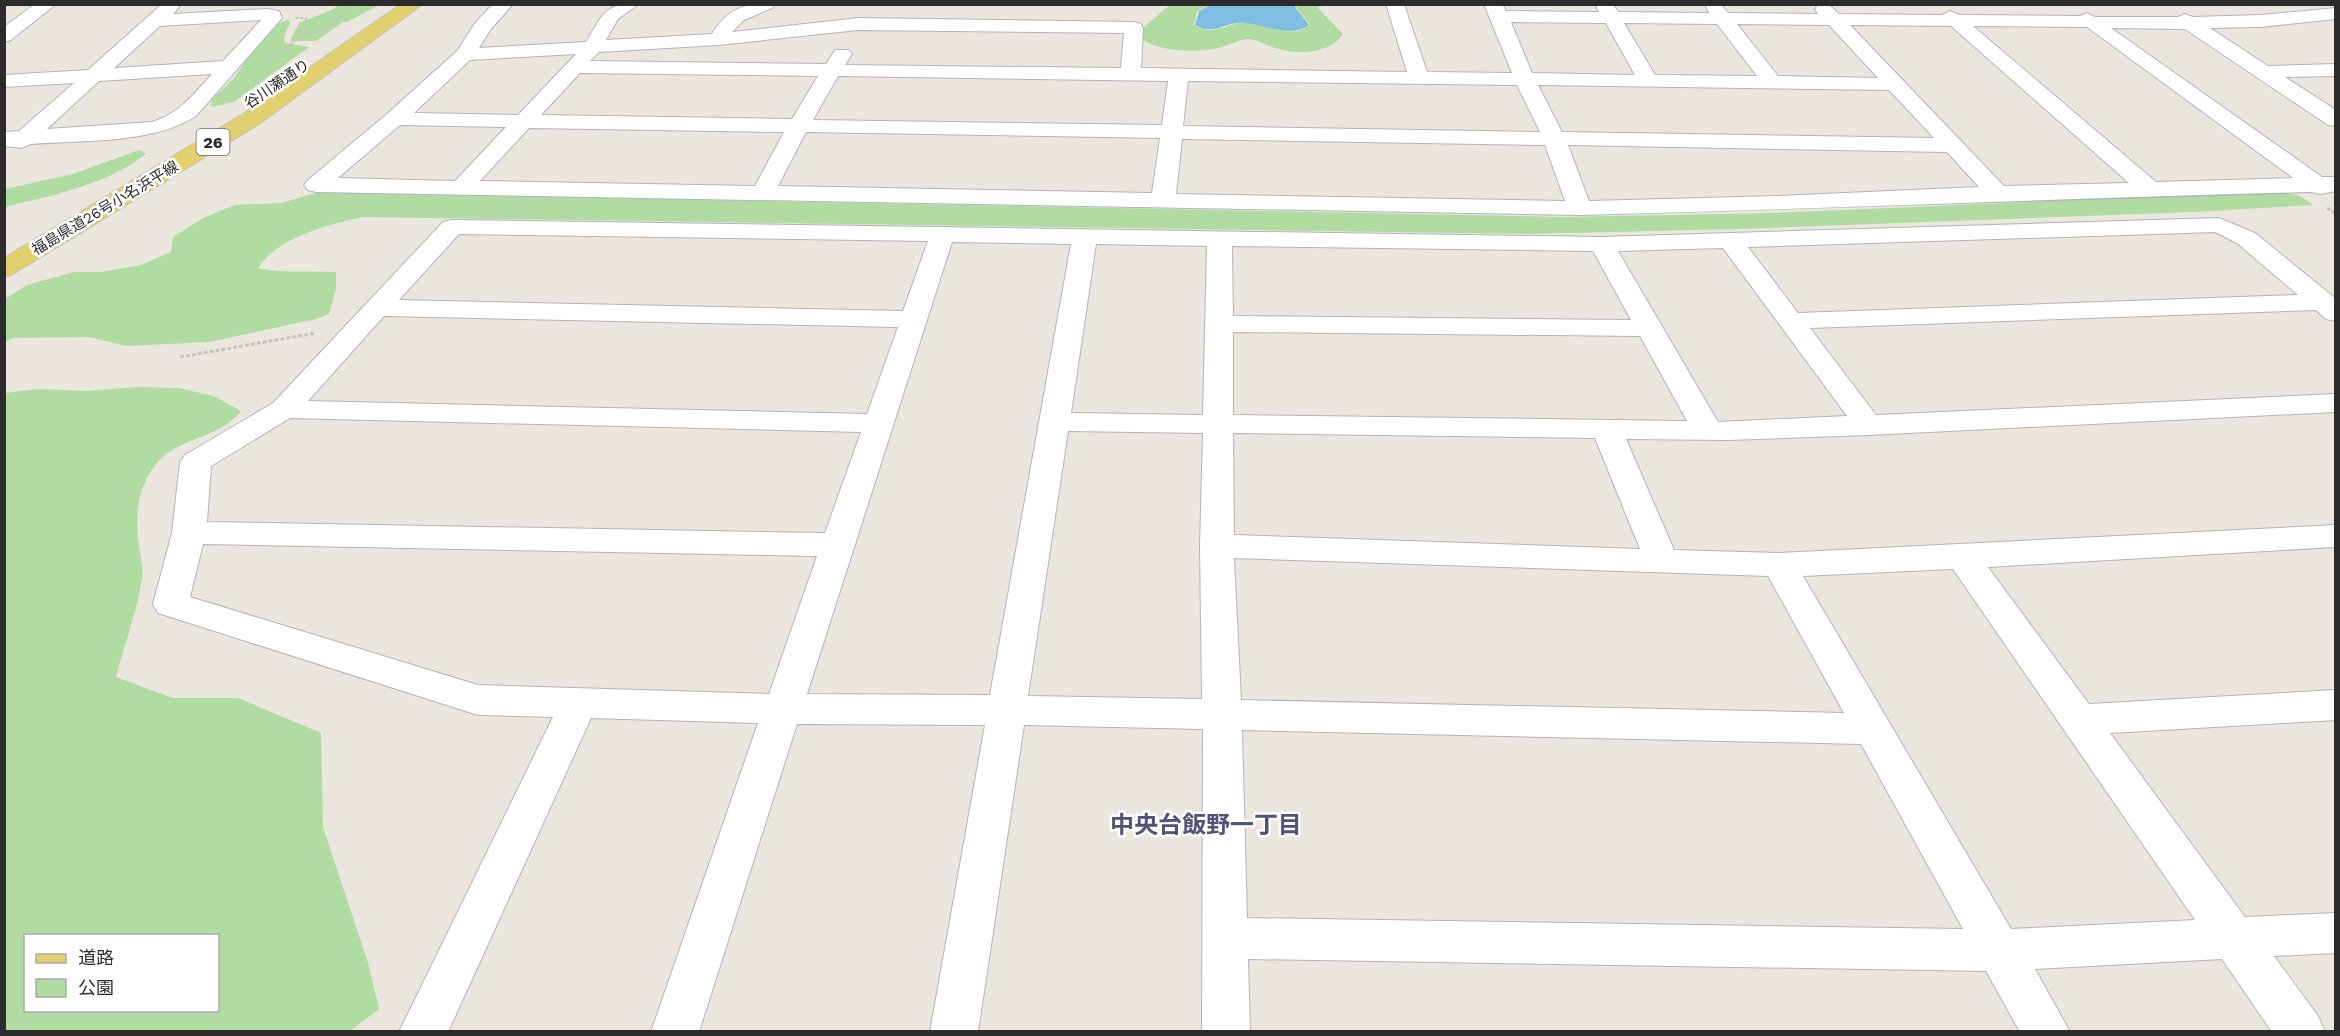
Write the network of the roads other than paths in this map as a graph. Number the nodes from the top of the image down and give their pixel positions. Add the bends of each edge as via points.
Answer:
1 (46, 4) edge
2 (172, 4) edge
3 (391, 4) edge
4 (414, 4) edge
5 (504, 4) edge
6 (630, 4) edge
7 (766, 4) edge
8 (1395, 4) edge
9 (1938, 4) edge
10 (2066, 4) edge
11 (2161, 4) edge
12 (1497, 10) edge
13 (1608, 10) edge
14 (1717, 11) edge
15 (1827, 12) edge
16 (2336, 13) edge
17 (154, 21) junction
18 (1957, 21) junction
19 (2091, 22) junction
20 (2189, 23) junction
21 (858, 24) junction
22 (4, 36) edge
23 (719, 39) junction
24 (592, 48) junction
25 (465, 55) junction
26 (229, 67) junction
27 (574, 67) junction
28 (833, 70) junction
29 (2336, 70) edge
30 (2263, 72) junction
31 (1131, 74) junction
32 (96, 75) junction
33 (1179, 75) junction
34 (1419, 78) junction
35 (1525, 80) junction
36 (4, 81) edge
37 (1649, 81) junction
38 (1773, 83) junction
39 (1895, 84) junction
40 (395, 119) junction
41 (2336, 120) edge
42 (522, 122) junction
43 (798, 126) junction
44 (1172, 132) junction
45 (26, 137) junction
46 (1554, 138) junction
47 (4, 139) edge
48 (1953, 145) junction
49 (4, 157) edge
50 (2325, 184) edge
51 (462, 187) junction
52 (2150, 189) junction
53 (763, 193) junction
54 (1998, 193) junction
55 (2336, 199) edge
56 (1163, 201) junction
57 (1580, 208) junction
58 (943, 233) junction
59 (1085, 236) junction
60 (1220, 239) junction
61 (1730, 240) junction
62 (1601, 244) junction
63 (4, 251) edge
64 (4, 269) edge
65 (2329, 307) edge
66 (373, 315) junction
67 (914, 319) junction
68 (1791, 321) junction
69 (1220, 324) junction
70 (1650, 328) junction
71 (2336, 403) edge
72 (284, 409) junction
73 (1054, 422) junction
74 (878, 423) junction
75 (1218, 425) junction
76 (1869, 426) junction
77 (1607, 430) junction
78 (1708, 431) junction
79 (189, 533) junction
80 (2336, 536) edge
81 (839, 545) junction
82 (1217, 546) junction
83 (1962, 557) junction
84 (1662, 561) junction
85 (1779, 565) junction
86 (579, 703) junction
87 (2336, 705) edge
88 (781, 709) junction
89 (1006, 710) junction
90 (1222, 715) junction
91 (2079, 720) junction
92 (1874, 729) junction
93 (2336, 933) edge
94 (1226, 938) junction
95 (2236, 939) junction
96 (2000, 950) junction
97 (423, 1032) edge
98 (675, 1032) edge
99 (954, 1032) edge
100 (1226, 1032) edge
101 (2046, 1032) edge
102 (2301, 1032) edge

1 - 22 street
2 - 17 street
3 - 63 main road, 谷川瀬通り / 26 via 189,142
4 - 64 main road, 福島県道26号小名浜平線 / 26 via 251,118
5 - 25 street via 482,27
6 - 24 street via 611,16
7 - 23 street via 726,24
8 - 34 street
9 - 18 street
10 - 19 street
11 - 20 street
12 - 13 street
12 - 35 street
13 - 14 street
13 - 37 street
14 - 15 street
14 - 38 street
15 - 18 street
15 - 39 street
16 - 20 street
17 - 26 street via 273,15
17 - 32 street
18 - 19 street
18 - 52 street
19 - 20 street
19 - 50 street
20 - 30 street
21 - 23 street
21 - 28 street
21 - 31 street via 1134,27
23 - 24 street
24 - 25 street
24 - 27 street
25 - 40 street
26 - 32 street
26 - 45 street via 189,112 171,123 153,128
27 - 28 street
27 - 42 street
28 - 31 street
28 - 43 street
29 - 30 street
30 - 41 street
31 - 33 street
32 - 36 street
32 - 45 street
33 - 34 street
33 - 44 street
34 - 35 street
35 - 37 street
35 - 46 street
37 - 38 street
38 - 39 street
39 - 48 street
40 - 42 street
40 - 51 street via 316,185
42 - 43 street
42 - 51 street
43 - 44 street
43 - 53 street
44 - 46 street
44 - 56 street
45 - 47 street
45 - 49 street
46 - 48 street
46 - 57 street
48 - 54 street
50 - 52 street
50 - 55 street
51 - 53 street
52 - 54 street
53 - 56 street
54 - 57 street
56 - 57 street
58 - 59 street
58 - 66 street via 452,228
58 - 67 street
59 - 60 street
59 - 73 street
60 - 62 street
60 - 69 street
61 - 62 street
61 - 65 street via 2219,225 2246,238
61 - 68 street
62 - 70 street
65 - 68 street
66 - 67 street
66 - 72 street
67 - 74 street
68 - 76 street
69 - 70 street
69 - 75 street
70 - 78 street
71 - 76 street
72 - 74 street
72 - 79 street via 196,462
73 - 75 street
73 - 89 street
74 - 81 street
75 - 77 street
75 - 82 street
76 - 78 street
77 - 78 street
77 - 84 street
79 - 81 street
79 - 86 street via 171,604 478,700
80 - 83 street
81 - 88 street
82 - 84 street
82 - 90 street
83 - 85 street
83 - 91 street
84 - 85 street
85 - 92 street
86 - 88 street
86 - 97 street
87 - 91 street
88 - 89 street
88 - 98 street
89 - 90 street
89 - 99 street
90 - 92 street
90 - 94 street
91 - 95 street
92 - 96 street
93 - 95 street
94 - 96 street
94 - 100 street
95 - 96 street
95 - 102 street
96 - 101 street

